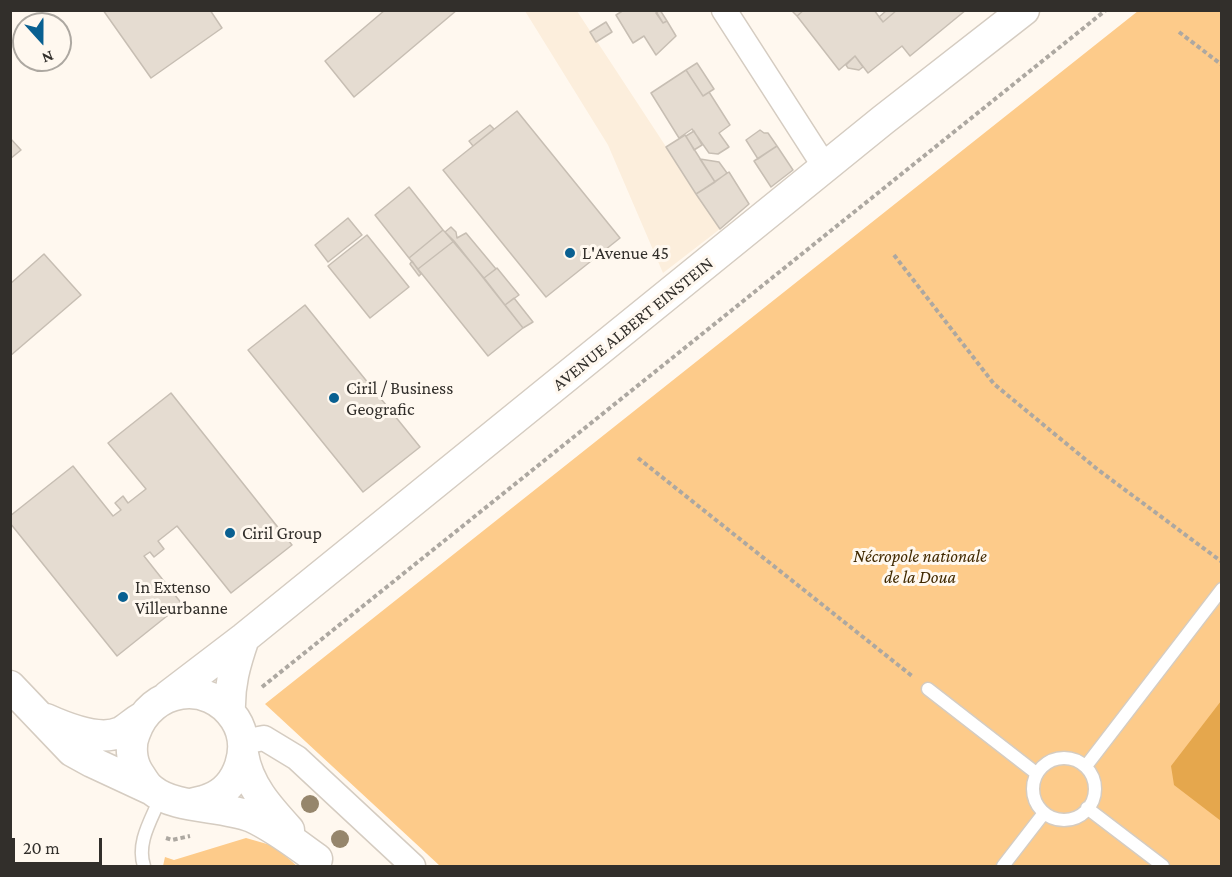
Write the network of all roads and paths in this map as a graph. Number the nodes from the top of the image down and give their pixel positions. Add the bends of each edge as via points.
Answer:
1 (724, 10) edge
2 (1024, 10) edge
3 (1106, 10) edge
4 (1179, 32) dead end
5 (1221, 65) edge
6 (825, 167) junction
7 (894, 255) dead end
8 (638, 458) dead end
9 (1221, 562) edge
10 (1221, 589) edge
11 (244, 638) junction
12 (10, 686) edge
13 (928, 689) joint
14 (260, 693) dead end
15 (168, 696) junction
16 (230, 712) junction
17 (38, 715) junction
18 (141, 718) junction
19 (243, 748) junction
20 (1086, 766) junction
21 (1036, 773) junction
22 (156, 793) junction
23 (191, 804) junction
24 (1087, 808) junction
25 (1044, 813) junction
26 (147, 831) junction
27 (200, 834) dead end
28 (321, 863) edge
29 (144, 867) edge
30 (413, 867) edge
31 (1003, 867) edge
32 (1163, 867) edge

1 - 6 street
2 - 6 street, AVENUE ALBERT EINSTEIN
3 - 14 path via 262,687
4 - 5 path
6 - 11 street, AVENUE ALBERT EINSTEIN
7 - 9 path via 994,384 1097,469
8 - 13 path
10 - 20 lane
11 - 15 street, AVENUE ALBERT EINSTEIN
11 - 16 street via 229,690
12 - 17 street
13 - 21 lane
15 - 16 street via 202,694
15 - 18 street
16 - 19 street
17 - 18 street via 94,735 119,733
17 - 22 street via 72,751
18 - 22 street via 132,748 135,767
19 - 23 street via 238,772 226,788 210,799
19 - 28 street via 246,771 257,791
19 - 30 street via 264,738 297,758
20 - 21 lane via 1065,757 1044,764
20 - 24 lane via 1095,782 1093,801
21 - 25 lane via 1033,795
22 - 23 street via 166,800
22 - 26 lane
23 - 28 street via 251,817 279,831
24 - 25 lane via 1072,819 1062,820
24 - 32 lane
25 - 31 lane
26 - 27 path via 172,840
26 - 29 lane via 141,856

